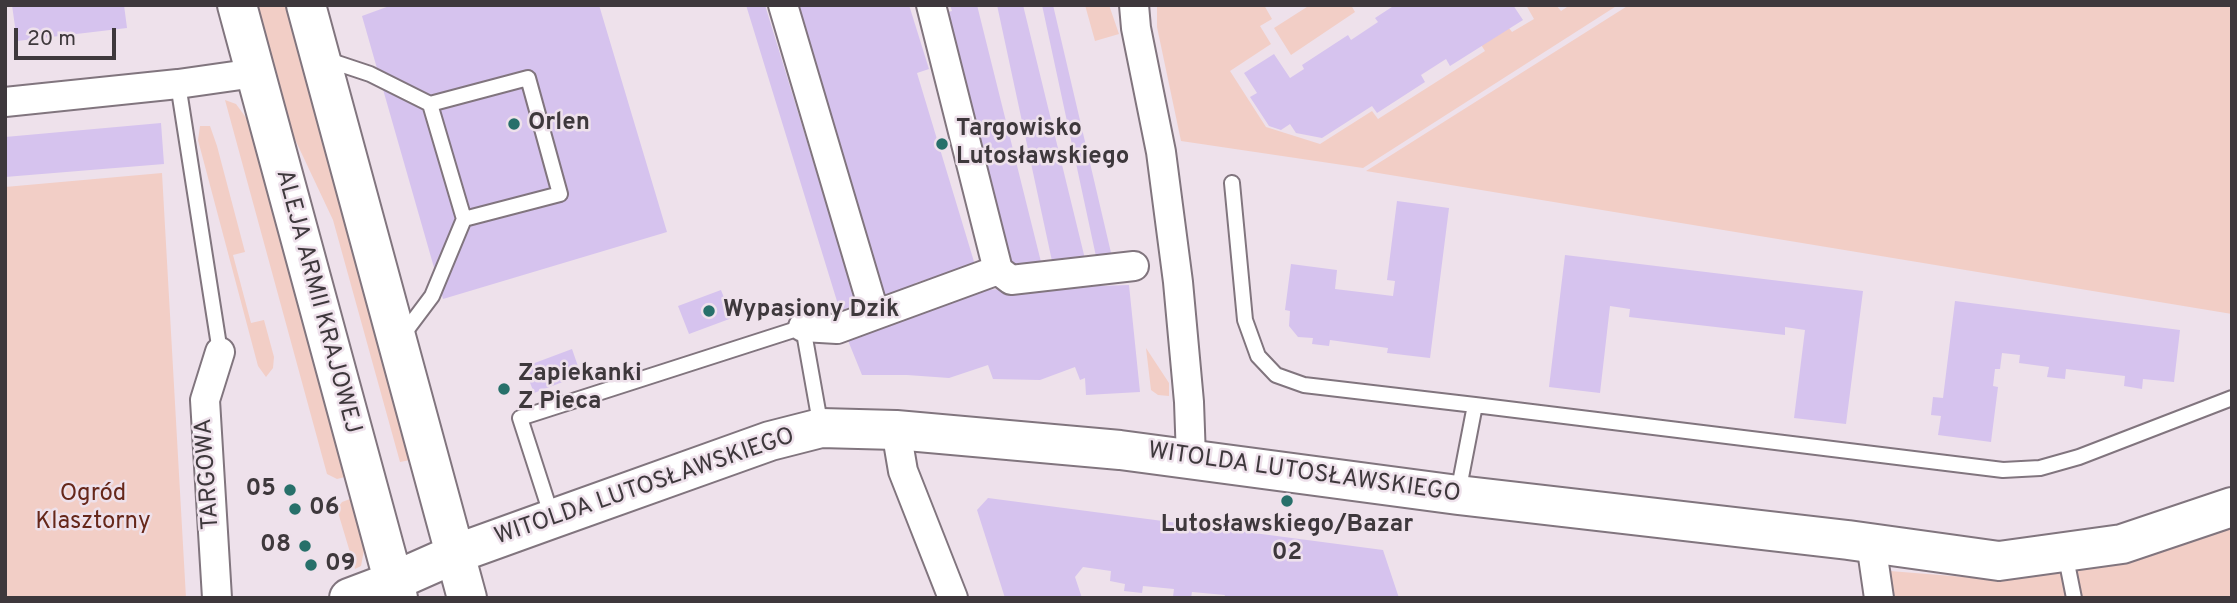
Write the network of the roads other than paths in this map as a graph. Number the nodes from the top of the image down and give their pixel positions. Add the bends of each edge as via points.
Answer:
1 (237, 5) edge
2 (306, 5) edge
3 (783, 5) edge
4 (931, 5) edge
5 (1134, 5) edge
6 (320, 57) junction
7 (255, 73) junction
8 (178, 84) junction
9 (5, 103) edge
10 (430, 104) junction
11 (1232, 183) dead end
12 (464, 219) junction
13 (1134, 267) dead end
14 (998, 270) junction
15 (875, 315) junction
16 (803, 327) junction
17 (397, 342) junction
18 (220, 352) joint
19 (2232, 398) edge
20 (1475, 405) junction
21 (821, 428) junction
22 (896, 430) junction
23 (1191, 458) junction
24 (1458, 495) junction
25 (2232, 506) edge
26 (552, 519) junction
27 (1871, 543) junction
28 (2065, 552) junction
29 (455, 554) junction
30 (396, 589) edge
31 (217, 598) edge
32 (349, 598) edge
33 (467, 598) edge
34 (953, 598) edge
35 (1879, 598) edge
36 (2074, 598) edge

1 - 7 street, ALEJA ARMII KRAJOWEJ
2 - 6 street
3 - 15 street
4 - 14 street
5 - 23 street via 1177,269
6 - 10 lane via 370,74
6 - 17 street
7 - 8 street
7 - 30 street, ALEJA ARMII KRAJOWEJ
8 - 9 street
8 - 18 lane
10 - 12 lane
10 - 12 lane via 528,78 560,194
11 - 20 lane via 1245,320 1258,356 1276,376 1304,385
12 - 17 lane via 432,296
13 - 14 street via 1011,280
14 - 15 street
15 - 16 street via 836,329
16 - 21 lane
16 - 26 lane via 520,418
17 - 29 street
18 - 31 street, TARGOWA via 205,400
19 - 20 lane via 2079,457 2040,468 2003,470
20 - 24 lane
21 - 22 street, WITOLDA LUTOSŁAWSKIEGO
21 - 26 street, WITOLDA LUTOSŁAWSKIEGO via 769,441
22 - 23 street, WITOLDA LUTOSŁAWSKIEGO
22 - 34 street via 903,471
23 - 24 street, WITOLDA LUTOSŁAWSKIEGO
24 - 27 street, WITOLDA LUTOSŁAWSKIEGO
25 - 28 street, WITOLDA LUTOSŁAWSKIEGO via 2122,544
26 - 29 street, WITOLDA LUTOSŁAWSKIEGO
27 - 28 street, WITOLDA LUTOSŁAWSKIEGO via 1998,561
27 - 35 street
28 - 36 lane
29 - 30 street, WITOLDA LUTOSŁAWSKIEGO
29 - 33 street
30 - 32 street, WITOLDA LUTOSŁAWSKIEGO

